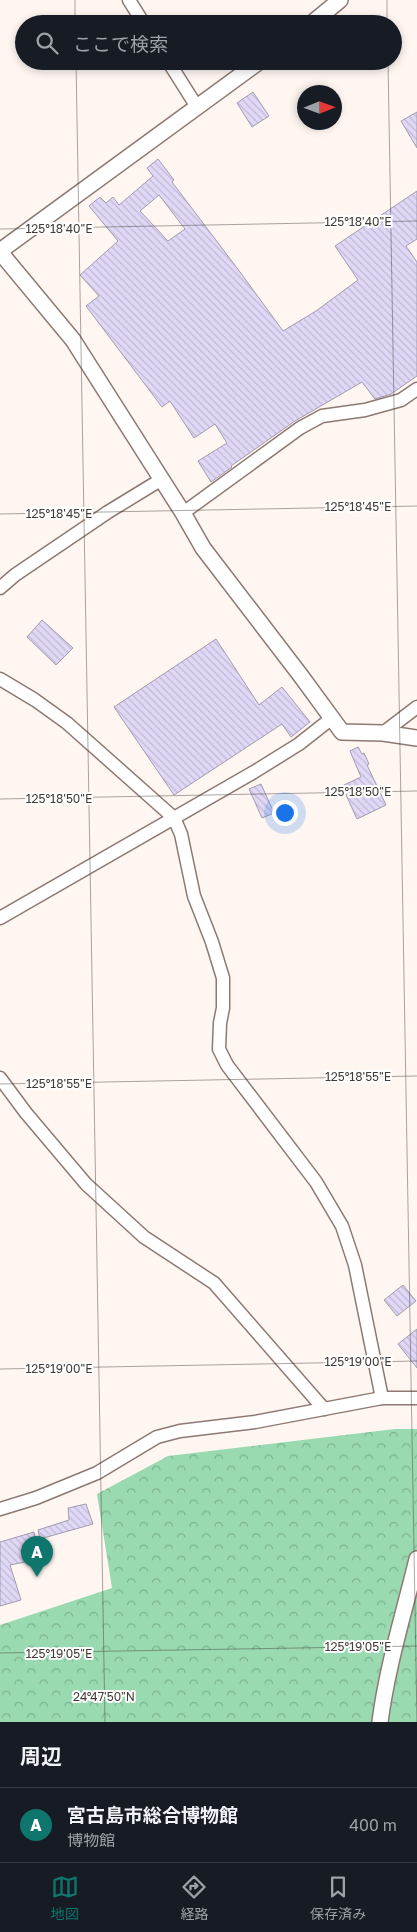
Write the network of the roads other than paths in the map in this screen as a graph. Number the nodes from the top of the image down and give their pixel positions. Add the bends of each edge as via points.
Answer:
1 (129, 0) edge
2 (340, 0) edge
3 (138, 15) edge
4 (322, 15) edge
5 (174, 70) edge
6 (248, 70) edge
7 (197, 107) junction
8 (0, 252) edge
9 (417, 389) edge
10 (162, 480) junction
11 (183, 513) junction
12 (0, 588) edge
13 (0, 679) edge
14 (417, 708) edge
15 (332, 718) junction
16 (383, 734) junction
17 (417, 738) edge
18 (174, 818) junction
19 (0, 918) edge
20 (0, 1078) edge
21 (382, 1398) junction
22 (417, 1398) edge
23 (324, 1409) junction
24 (0, 1509) edge
25 (417, 1559) edge
26 (380, 1722) edge

1 - 3 street
2 - 4 street
5 - 7 street
6 - 7 street
7 - 8 street
8 - 10 street via 74,340
9 - 11 street via 401,400 365,410 322,416 300,428
10 - 11 street
10 - 12 street via 15,574
11 - 15 street via 202,548
13 - 18 street via 67,723
14 - 16 street
15 - 16 street via 342,732
15 - 18 street via 254,772
16 - 17 street
18 - 19 street
18 - 21 street via 181,834 194,896 223,978 219,1049 227,1065 316,1182 342,1226 355,1265
20 - 23 street via 86,1184 144,1238 214,1283
21 - 22 street
21 - 23 street
23 - 24 street via 157,1437 97,1473
25 - 26 street

